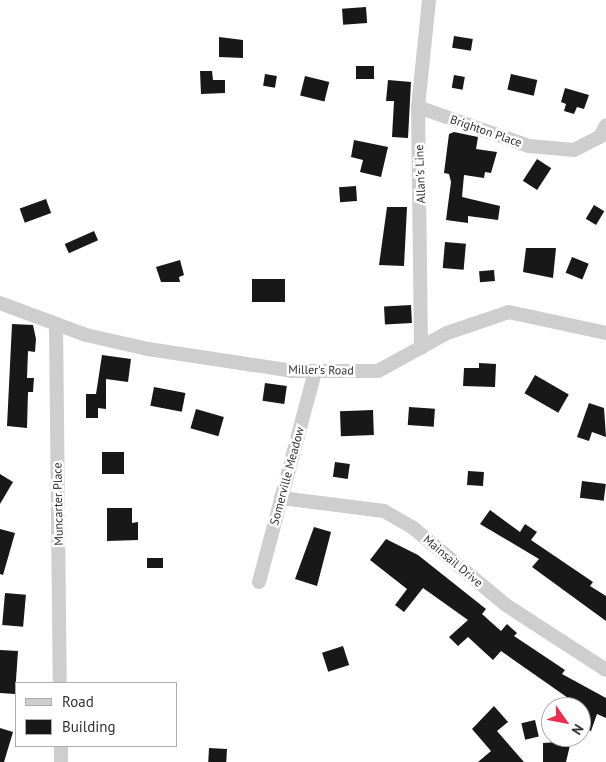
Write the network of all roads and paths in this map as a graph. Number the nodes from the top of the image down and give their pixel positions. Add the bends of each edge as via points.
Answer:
1 (429, 0) edge
2 (418, 107) junction
3 (606, 125) edge
4 (0, 303) edge
5 (56, 324) junction
6 (606, 333) edge
7 (421, 348) junction
8 (315, 371) junction
9 (281, 498) junction
10 (259, 582) dead end
11 (606, 670) edge
12 (60, 682) edge
13 (61, 747) edge
14 (61, 762) edge

1 - 2 street, Allan's Line
2 - 3 street, Brighton Place via 529,146 574,150 600,137
2 - 7 street, Allan's Line
4 - 5 street, Miller's Road
5 - 8 street, Miller's Road via 148,349
5 - 12 street, Muncarter Place
6 - 7 street, Miller's Road via 509,312 448,333
7 - 8 street, Miller's Road via 378,371
8 - 9 street, Somerville Meadow
9 - 10 street, Somerville Meadow
9 - 11 street, Mainsail Drive via 384,511 412,527 506,605
13 - 14 street

